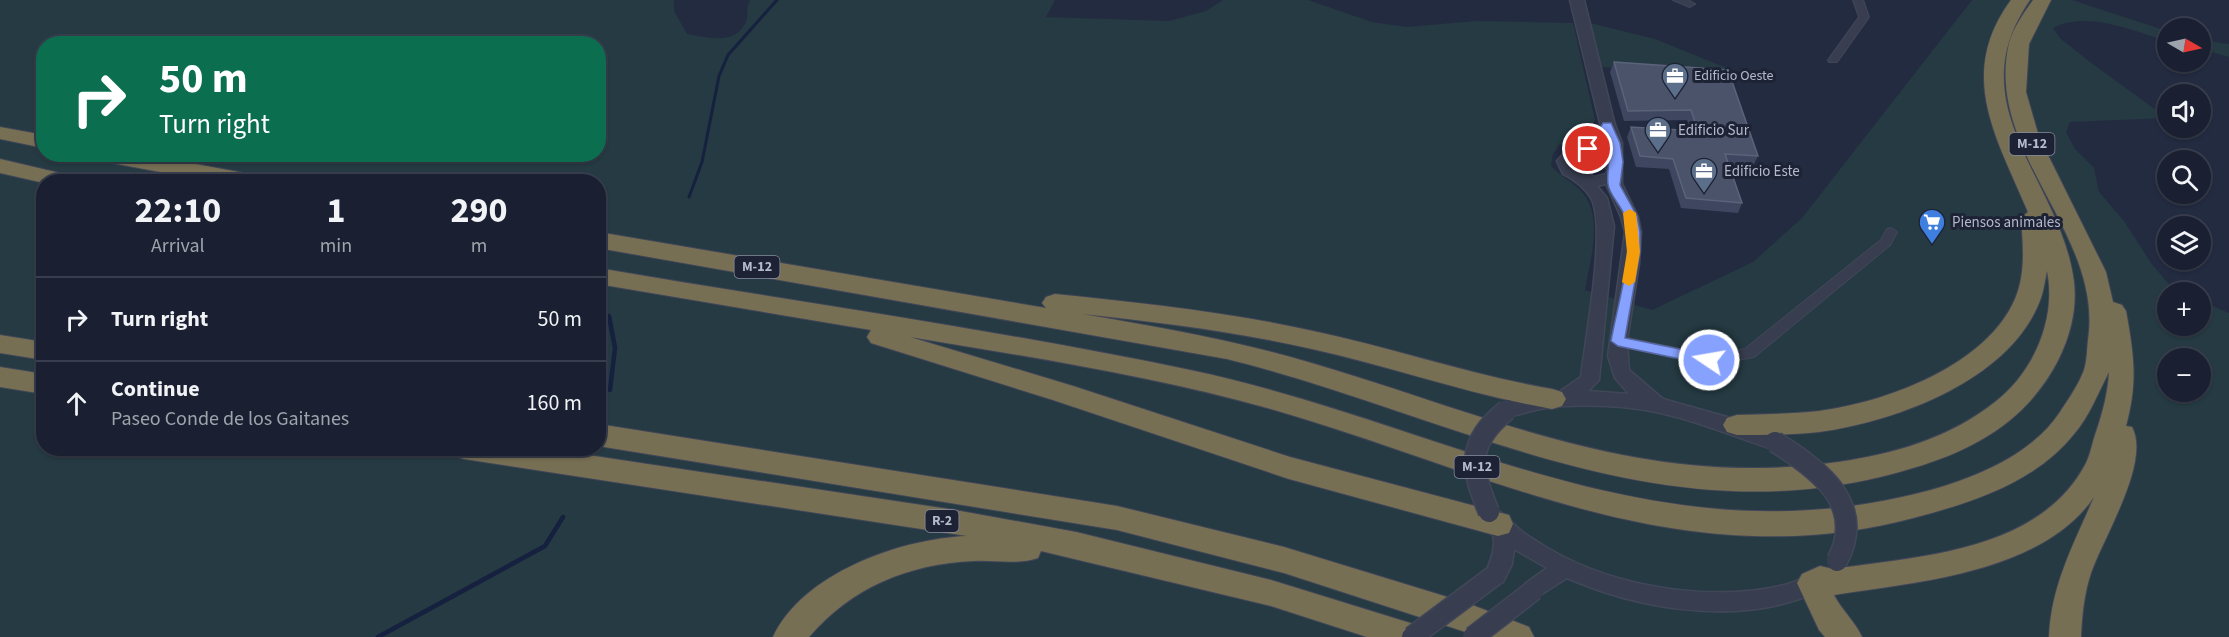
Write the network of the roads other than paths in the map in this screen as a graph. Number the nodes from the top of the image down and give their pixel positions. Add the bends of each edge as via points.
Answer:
1 (1577, 0) edge
2 (1678, 0) edge
3 (1858, 0) edge
4 (2021, 0) edge
5 (2042, 0) edge
6 (1690, 4) dead end
7 (1833, 60) dead end
8 (1607, 125) junction
9 (0, 133) edge
10 (36, 140) edge
11 (1582, 152) junction
12 (145, 162) edge
13 (0, 166) edge
14 (1614, 172) junction
15 (36, 174) edge
16 (211, 174) edge
17 (1584, 180) junction
18 (2033, 197) junction
19 (1891, 231) dead end
20 (606, 241) edge
21 (606, 277) edge
22 (2098, 283) junction
23 (916, 294) junction
24 (726, 298) junction
25 (1618, 341) junction
26 (0, 344) edge
27 (36, 350) edge
28 (0, 377) edge
29 (36, 383) edge
30 (2122, 383) junction
31 (1559, 398) junction
32 (1659, 405) junction
33 (1737, 425) junction
34 (606, 436) edge
35 (517, 456) edge
36 (1496, 521) junction
37 (1565, 567) junction
38 (1823, 575) junction
39 (789, 637) edge
40 (1407, 637) edge
41 (1412, 637) edge
42 (1473, 637) edge
43 (1518, 637) edge
44 (1846, 637) edge
45 (2066, 637) edge

1 - 8 street
2 - 6 street
3 - 7 street via 1864,17
4 - 18 highway, M-12 via 2001,32 1993,86 2005,135
5 - 22 highway, M-12 via 2024,29 2018,48 2016,96 2028,136 2089,254
8 - 11 street via 1599,139
8 - 14 street via 1614,143
9 - 10 highway
11 - 14 street via 1602,156
11 - 17 street via 1568,156 1565,166
12 - 16 highway
13 - 15 highway
14 - 17 street via 1601,182
14 - 25 street via 1614,185 1631,216 1634,232
17 - 31 street via 1599,198 1606,226 1590,380
18 - 23 highway, M-12 via 2056,248 2063,295 2057,334 2034,379 2016,400 1960,439 1856,472 1802,479 1709,479 1608,466 1502,436 1285,363 1159,336
18 - 33 highway via 2031,209 2038,249 2034,282 2016,322 1983,357 1944,382 1864,413 1809,423
19 - 25 street via 1886,242 1749,353 1709,360
20 - 23 highway, M-12
21 - 24 highway, M-12
22 - 24 highway, M-12 via 2104,328 2091,387 2066,425 2039,452 2006,473 1913,508 1810,523 1706,520 1615,506 1495,474 1377,431 1271,399 1111,363
22 - 30 highway via 2111,298
23 - 31 highway via 1145,312 1235,326 1311,340 1478,384
24 - 36 highway via 858,330 1053,389 1279,465
25 - 32 street via 1618,367 1641,393
26 - 27 highway
28 - 29 highway
30 - 38 highway via 2108,448 2097,473 2072,507 2054,522 2017,542 1975,557 1833,582
30 - 45 highway via 2124,424 2119,470 2078,562 2070,588
31 - 32 street
31 - 36 street, bridge via 1507,410 1489,422 1477,440 1474,475
32 - 33 street
33 - 38 street, bridge via 1798,456 1832,488 1841,506 1847,539
34 - 43 highway, R-2 via 1117,518 1284,560 1467,617
35 - 41 highway, R-2 via 955,522 1076,545 1271,593
36 - 37 street via 1519,541
36 - 41 street, bridge via 1505,550 1502,567
37 - 38 street via 1631,591 1720,603 1776,597
37 - 42 street, bridge
38 - 44 highway via 1830,620
39 - 40 highway via 819,602 862,574 951,549 999,547 1038,550 1148,571

